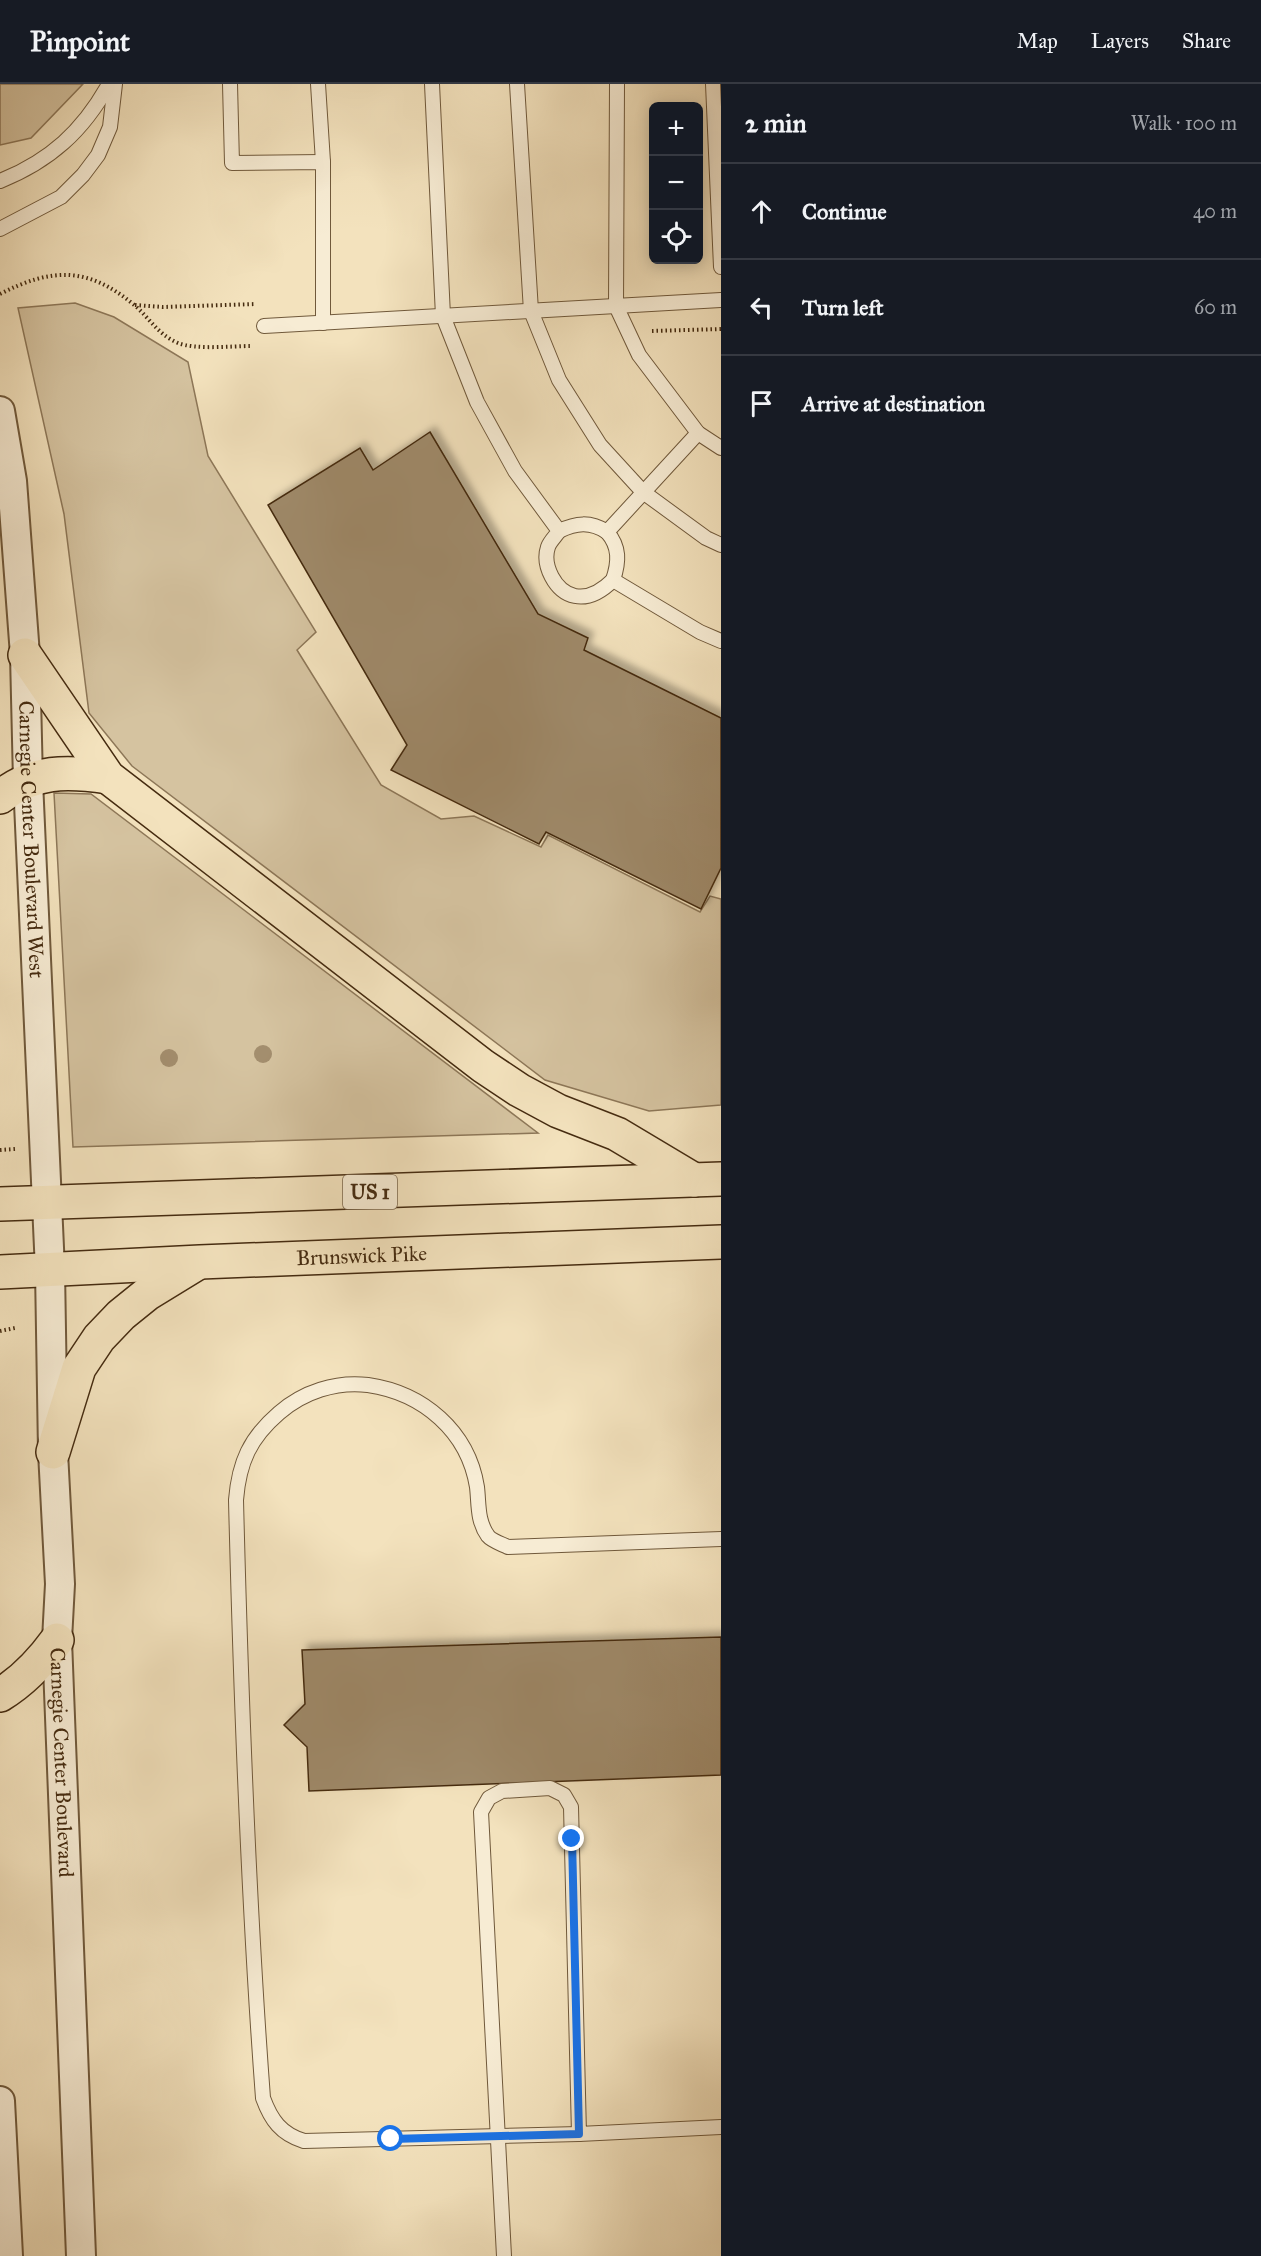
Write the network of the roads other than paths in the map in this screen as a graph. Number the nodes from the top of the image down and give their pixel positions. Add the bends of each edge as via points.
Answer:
1 (109, 84) edge
2 (115, 84) edge
3 (230, 84) edge
4 (318, 84) edge
5 (432, 84) edge
6 (517, 84) edge
7 (617, 84) edge
8 (713, 84) edge
9 (323, 162) junction
10 (0, 181) edge
11 (0, 229) edge
12 (721, 267) edge
13 (721, 300) edge
14 (616, 306) junction
15 (531, 311) junction
16 (443, 316) junction
17 (323, 323) junction
18 (264, 326) dead end
19 (0, 411) edge
20 (698, 434) junction
21 (721, 448) edge
22 (644, 492) junction
23 (559, 531) junction
24 (607, 532) junction
25 (721, 545) edge
26 (613, 580) junction
27 (721, 641) edge
28 (25, 656) junction
29 (108, 777) junction
30 (28, 781) junction
31 (0, 797) edge
32 (708, 1179) edge
33 (46, 1202) junction
34 (0, 1204) edge
35 (721, 1242) edge
36 (200, 1262) junction
37 (50, 1270) junction
38 (0, 1272) edge
39 (53, 1452) junction
40 (721, 1539) edge
41 (57, 1640) junction
42 (0, 1695) edge
43 (0, 2101) edge
44 (721, 2127) edge
45 (579, 2134) junction
46 (499, 2136) junction
47 (4, 2243) edge
48 (84, 2249) edge
49 (504, 2256) edge

1 - 10 lane via 95,109 60,146
2 - 11 lane via 110,128 83,176 61,197
3 - 9 lane via 232,163
4 - 9 lane
5 - 16 lane
6 - 15 lane
7 - 14 lane
8 - 12 lane
9 - 17 lane
13 - 14 lane
14 - 15 lane
14 - 20 lane via 639,355
15 - 16 lane
15 - 22 lane via 559,380 600,445
16 - 17 lane
16 - 23 lane via 477,402 516,471
17 - 18 lane
19 - 28 street, Carnegie Center Boulevard West via 12,481
20 - 21 lane
20 - 22 lane
22 - 24 lane
22 - 25 lane
23 - 24 lane via 575,523 598,526
23 - 26 lane via 549,546 547,561 552,578 562,589 575,596 587,596
24 - 26 lane via 618,555
26 - 27 lane
28 - 29 highway
28 - 30 street, Carnegie Center Boulevard West
29 - 30 highway via 60,772
29 - 32 highway via 483,1066 558,1111 617,1134
30 - 31 highway
30 - 33 street, Carnegie Center Boulevard West
32 - 33 highway, US 1
33 - 34 highway, US 1
33 - 37 street, Carnegie Center Boulevard West
35 - 36 highway, Brunswick Pike
36 - 37 highway, Brunswick Pike
36 - 39 highway via 147,1294 99,1338 79,1368
37 - 38 highway, Brunswick Pike
37 - 39 street, Carnegie Center Boulevard
39 - 41 street, Carnegie Center Boulevard via 60,1584
40 - 46 lane via 508,1547 489,1537 480,1520 468,1457 453,1432 433,1412 407,1395 381,1387 330,1386 308,1394 270,1420 243,1459 236,1500 247,1852 262,2098 268,2113 290,2137 304,2141
41 - 42 highway via 44,1659 17,1685
41 - 48 street, Carnegie Center Boulevard
43 - 47 street
44 - 45 lane
45 - 46 lane
45 - 46 lane via 571,1808 564,1796 550,1788 502,1791 489,1798 481,1812
46 - 49 lane

